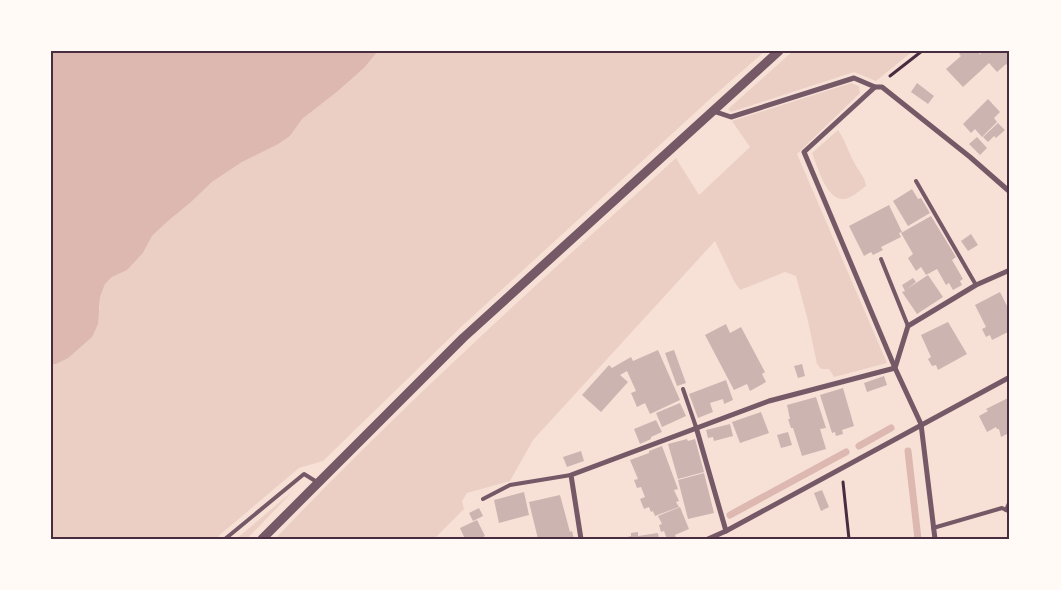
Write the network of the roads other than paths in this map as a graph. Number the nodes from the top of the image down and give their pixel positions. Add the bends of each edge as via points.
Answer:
1 (779, 51) edge
2 (876, 87) junction
3 (712, 111) junction
4 (916, 181) dead end
5 (1010, 192) edge
6 (881, 259) dead end
7 (1010, 270) edge
8 (976, 285) junction
9 (908, 326) junction
10 (895, 368) junction
11 (1010, 377) edge
12 (683, 389) dead end
13 (921, 424) junction
14 (696, 427) junction
15 (571, 475) junction
16 (317, 482) junction
17 (483, 499) dead end
18 (1010, 501) edge
19 (1008, 511) edge
20 (934, 528) junction
21 (726, 531) junction
22 (225, 539) edge
23 (262, 539) edge
24 (581, 539) edge
25 (708, 539) edge
26 (935, 539) edge

1 - 3 street
2 - 3 street via 854,78 731,117
2 - 5 street via 882,88
2 - 10 street via 804,152
3 - 16 street via 464,338
4 - 8 lane
6 - 9 lane
7 - 8 street
8 - 9 street
9 - 10 street
10 - 13 street
10 - 14 street via 769,401
11 - 13 street
12 - 14 lane
13 - 20 street
13 - 21 street
14 - 15 street
14 - 21 street
15 - 17 lane via 510,485
15 - 24 street
16 - 22 lane via 304,474
16 - 23 street
18 - 19 lane
19 - 20 lane via 1002,508
20 - 26 street
21 - 25 street

